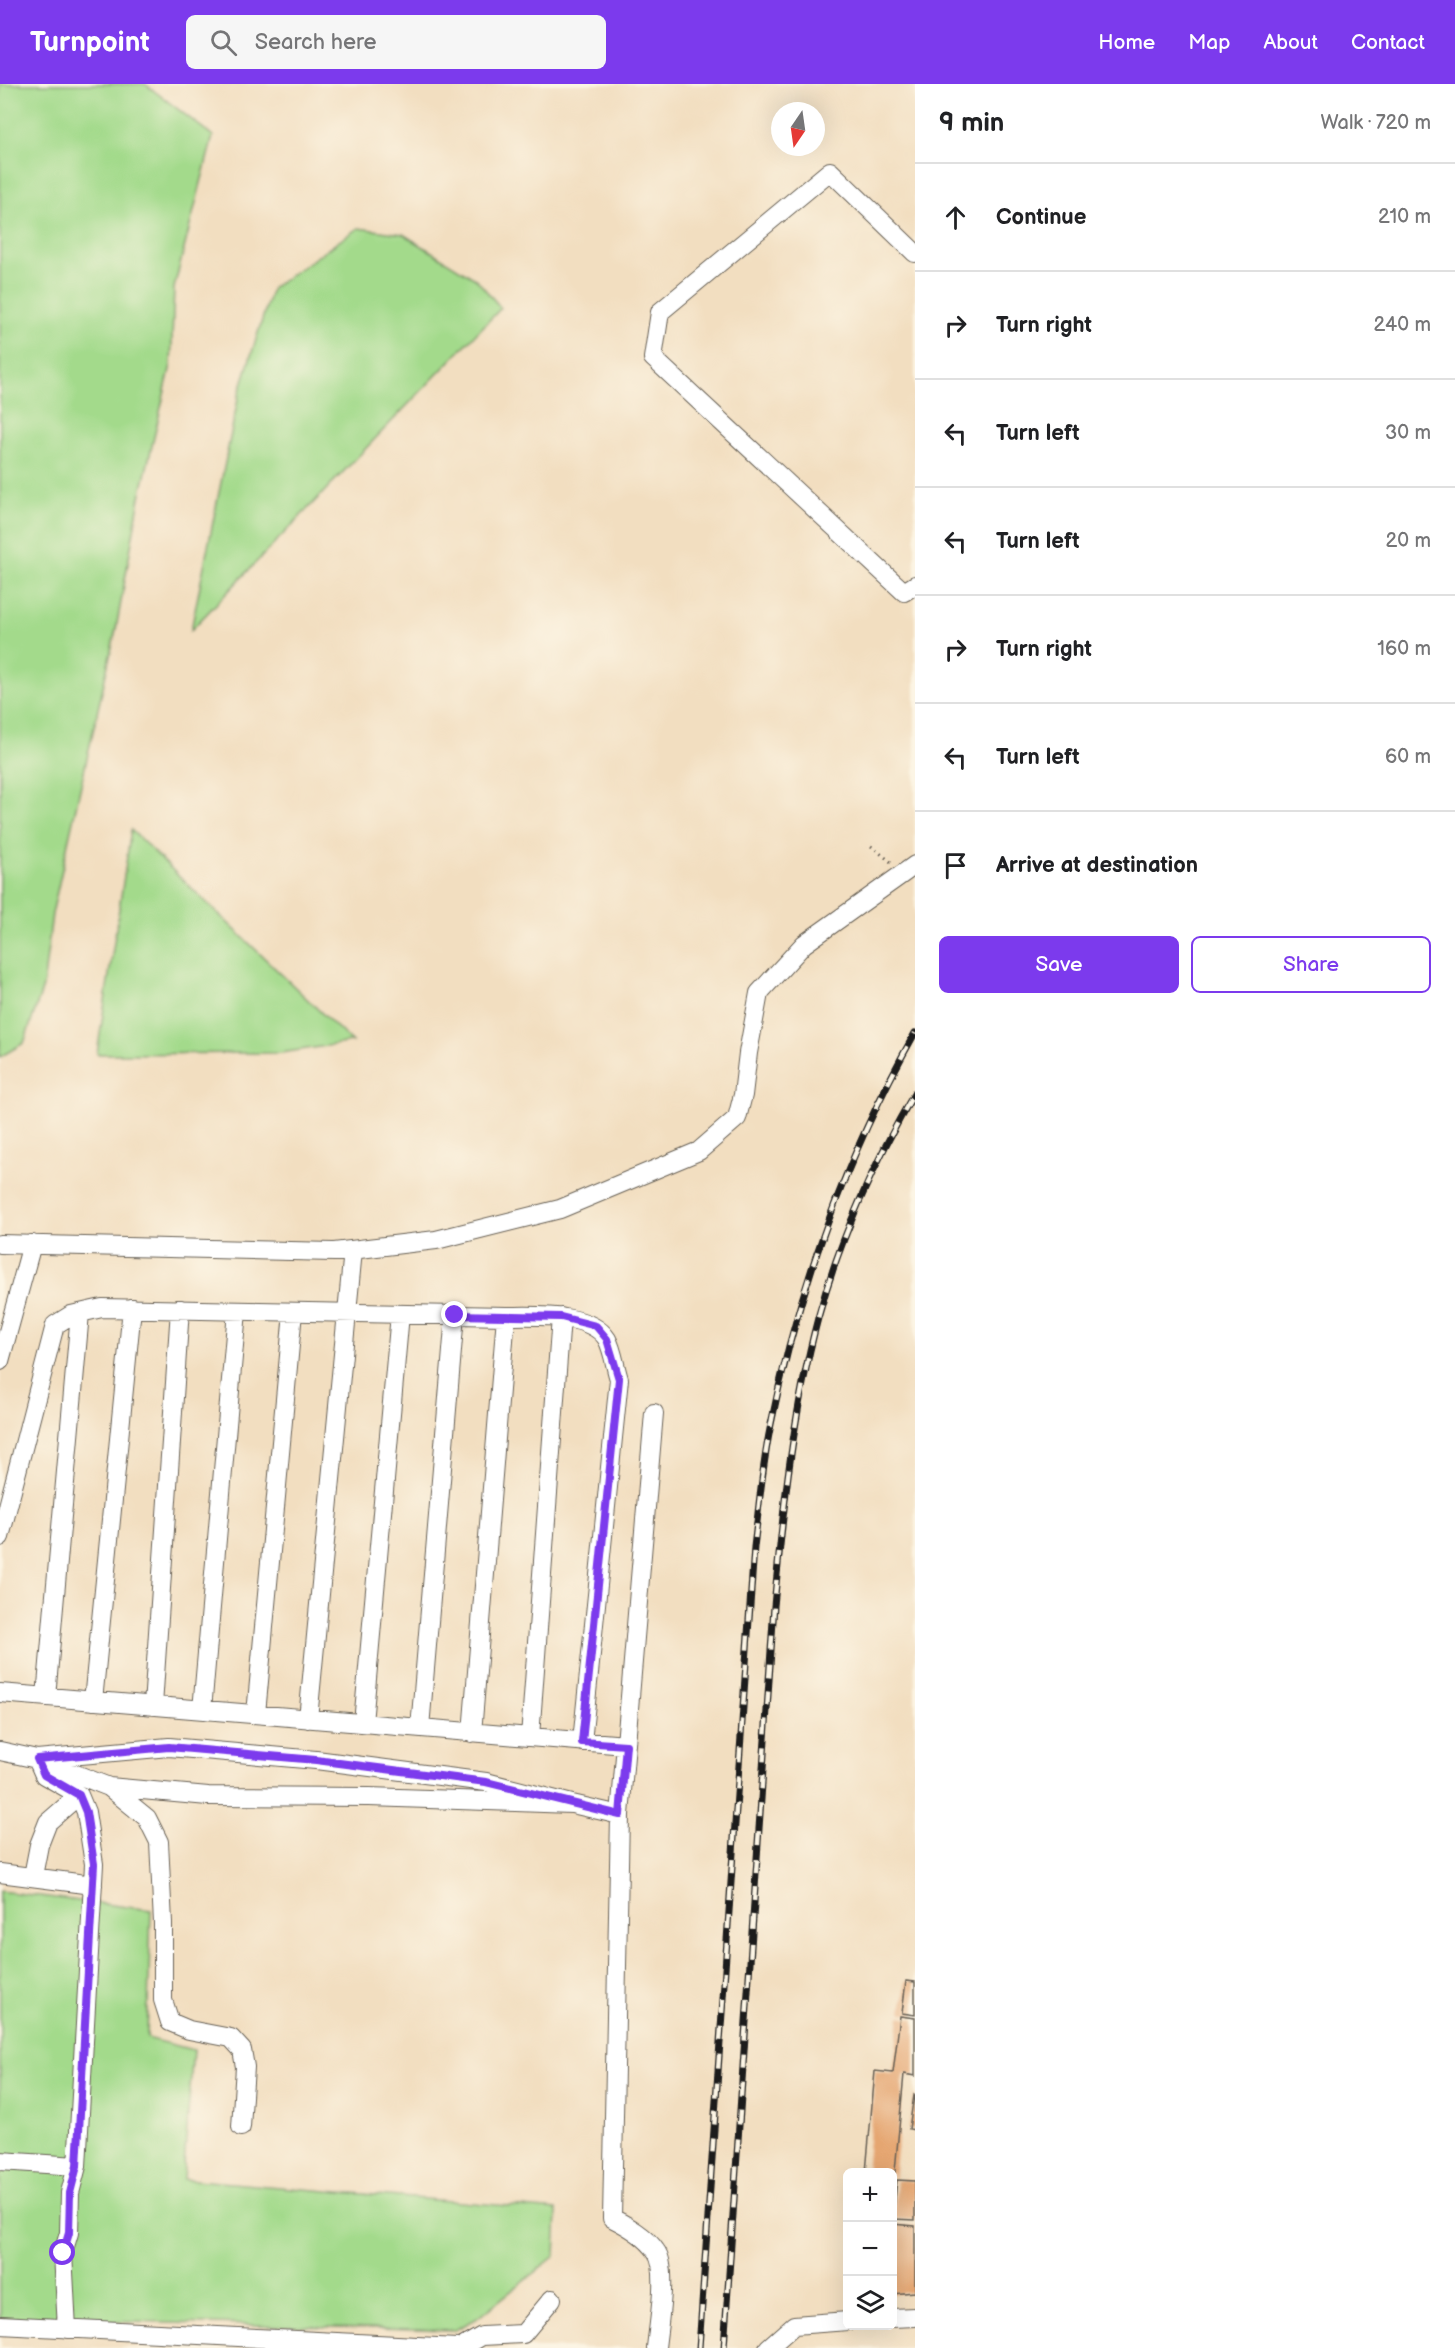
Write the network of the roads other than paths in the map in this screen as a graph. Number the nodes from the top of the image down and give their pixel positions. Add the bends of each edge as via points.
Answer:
1 (915, 253) edge
2 (915, 585) edge
3 (910, 869) edge
4 (0, 1244) edge
5 (32, 1244) junction
6 (353, 1250) junction
7 (132, 1308) junction
8 (180, 1310) junction
9 (237, 1311) junction
10 (293, 1312) junction
11 (80, 1313) junction
12 (348, 1313) junction
13 (400, 1314) junction
14 (455, 1315) junction
15 (506, 1316) junction
16 (561, 1317) junction
17 (0, 1361) edge
18 (654, 1413) dead end
19 (0, 1537) edge
20 (0, 1693) edge
21 (46, 1697) junction
22 (93, 1701) junction
23 (153, 1706) junction
24 (202, 1710) junction
25 (256, 1714) junction
26 (308, 1719) junction
27 (363, 1724) junction
28 (420, 1728) junction
29 (472, 1732) junction
30 (530, 1737) junction
31 (582, 1742) junction
32 (626, 1745) junction
33 (0, 1751) edge
34 (37, 1759) junction
35 (109, 1786) junction
36 (79, 1795) junction
37 (572, 1804) junction
38 (620, 1815) junction
39 (0, 1872) edge
40 (33, 1875) junction
41 (93, 1885) junction
42 (241, 2127) dead end
43 (0, 2161) edge
44 (77, 2166) junction
45 (552, 2299) dead end
46 (915, 2317) edge
47 (897, 2318) edge
48 (843, 2321) edge
49 (0, 2325) edge
50 (68, 2329) junction
51 (459, 2348) edge
52 (656, 2348) edge
53 (768, 2348) edge

1 - 2 street via 830,171 660,312 653,358 904,592
3 - 6 street via 804,944 759,993 737,1118 699,1151 560,1209 436,1240
4 - 5 street
5 - 6 street
5 - 17 street
6 - 12 street
7 - 8 street
7 - 11 street
7 - 22 street
8 - 9 street
8 - 23 street
9 - 10 street
9 - 24 street
10 - 12 street
10 - 25 street
11 - 19 street via 55,1325
11 - 21 street
12 - 13 street
12 - 26 street
13 - 14 street
13 - 27 street
14 - 15 street
14 - 28 street
15 - 16 street
15 - 29 street
16 - 30 street
16 - 31 street via 596,1326 607,1339 619,1379
18 - 32 street
20 - 21 street
21 - 22 street
22 - 23 street
23 - 24 street
24 - 25 street
25 - 26 street
26 - 27 street
27 - 28 street
28 - 29 street
29 - 30 street
30 - 31 street
31 - 32 street
32 - 38 street
33 - 34 street
34 - 35 street
34 - 36 street via 44,1775
34 - 37 street via 169,1747 316,1760 486,1782
35 - 37 street via 208,1796
35 - 42 street via 147,1818 159,1842 163,2000 170,2022 231,2038 242,2050 245,2067
36 - 40 street via 48,1822
36 - 41 street via 86,1812
37 - 38 street
38 - 52 street via 612,2218 639,2234 658,2252 663,2280
39 - 40 street
40 - 41 street
41 - 44 street
43 - 44 street
44 - 50 street via 63,2253
45 - 51 street via 523,2334 482,2336
46 - 47 street
48 - 53 street via 794,2325
49 - 50 street
50 - 51 street

